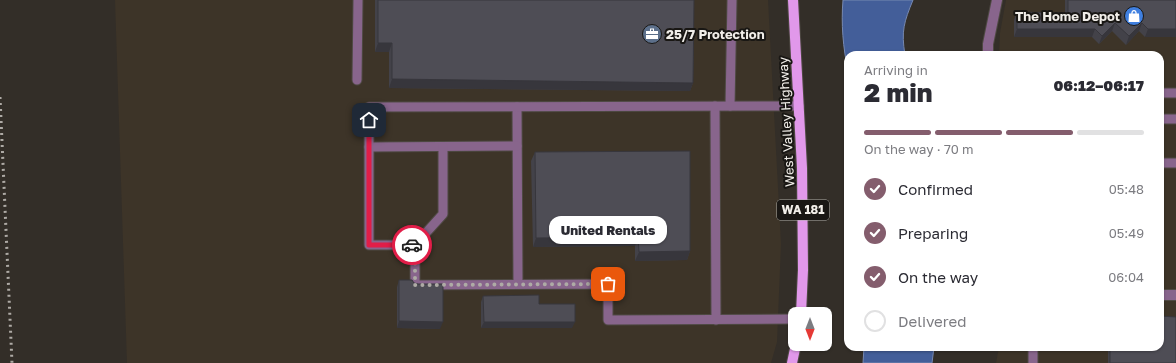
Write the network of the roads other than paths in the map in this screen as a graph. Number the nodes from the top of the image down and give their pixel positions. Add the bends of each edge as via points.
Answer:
1 (358, 0) edge
2 (732, 0) edge
3 (793, 0) edge
4 (997, 0) edge
5 (988, 51) edge
6 (357, 80) dead end
7 (1164, 93) edge
8 (1176, 93) edge
9 (715, 106) junction
10 (730, 106) junction
11 (799, 106) junction
12 (517, 107) junction
13 (1164, 119) edge
14 (1176, 119) edge
15 (517, 146) junction
16 (369, 147) junction
17 (443, 147) junction
18 (1164, 163) edge
19 (1176, 164) edge
20 (415, 245) junction
21 (518, 284) junction
22 (1164, 295) edge
23 (1176, 295) edge
24 (801, 307) edge
25 (788, 319) edge
26 (716, 320) junction
27 (795, 351) edge
28 (1033, 351) edge
29 (792, 363) edge
30 (1033, 363) edge

1 - 6 lane
2 - 10 lane
3 - 11 main road, West Valley Highway / WA 181
4 - 5 street
7 - 8 lane
9 - 10 lane
9 - 12 lane
9 - 26 lane
10 - 11 lane
11 - 24 main road, West Valley Highway / WA 181 via 803,234
12 - 15 lane
12 - 16 lane via 369,107
13 - 14 lane
15 - 17 lane
15 - 21 lane
16 - 17 lane
16 - 20 lane via 369,245
17 - 20 lane via 443,214
18 - 19 lane
20 - 21 lane via 415,285
21 - 26 lane via 608,284 608,320
22 - 23 street
25 - 26 lane
27 - 29 main road
28 - 30 lane

